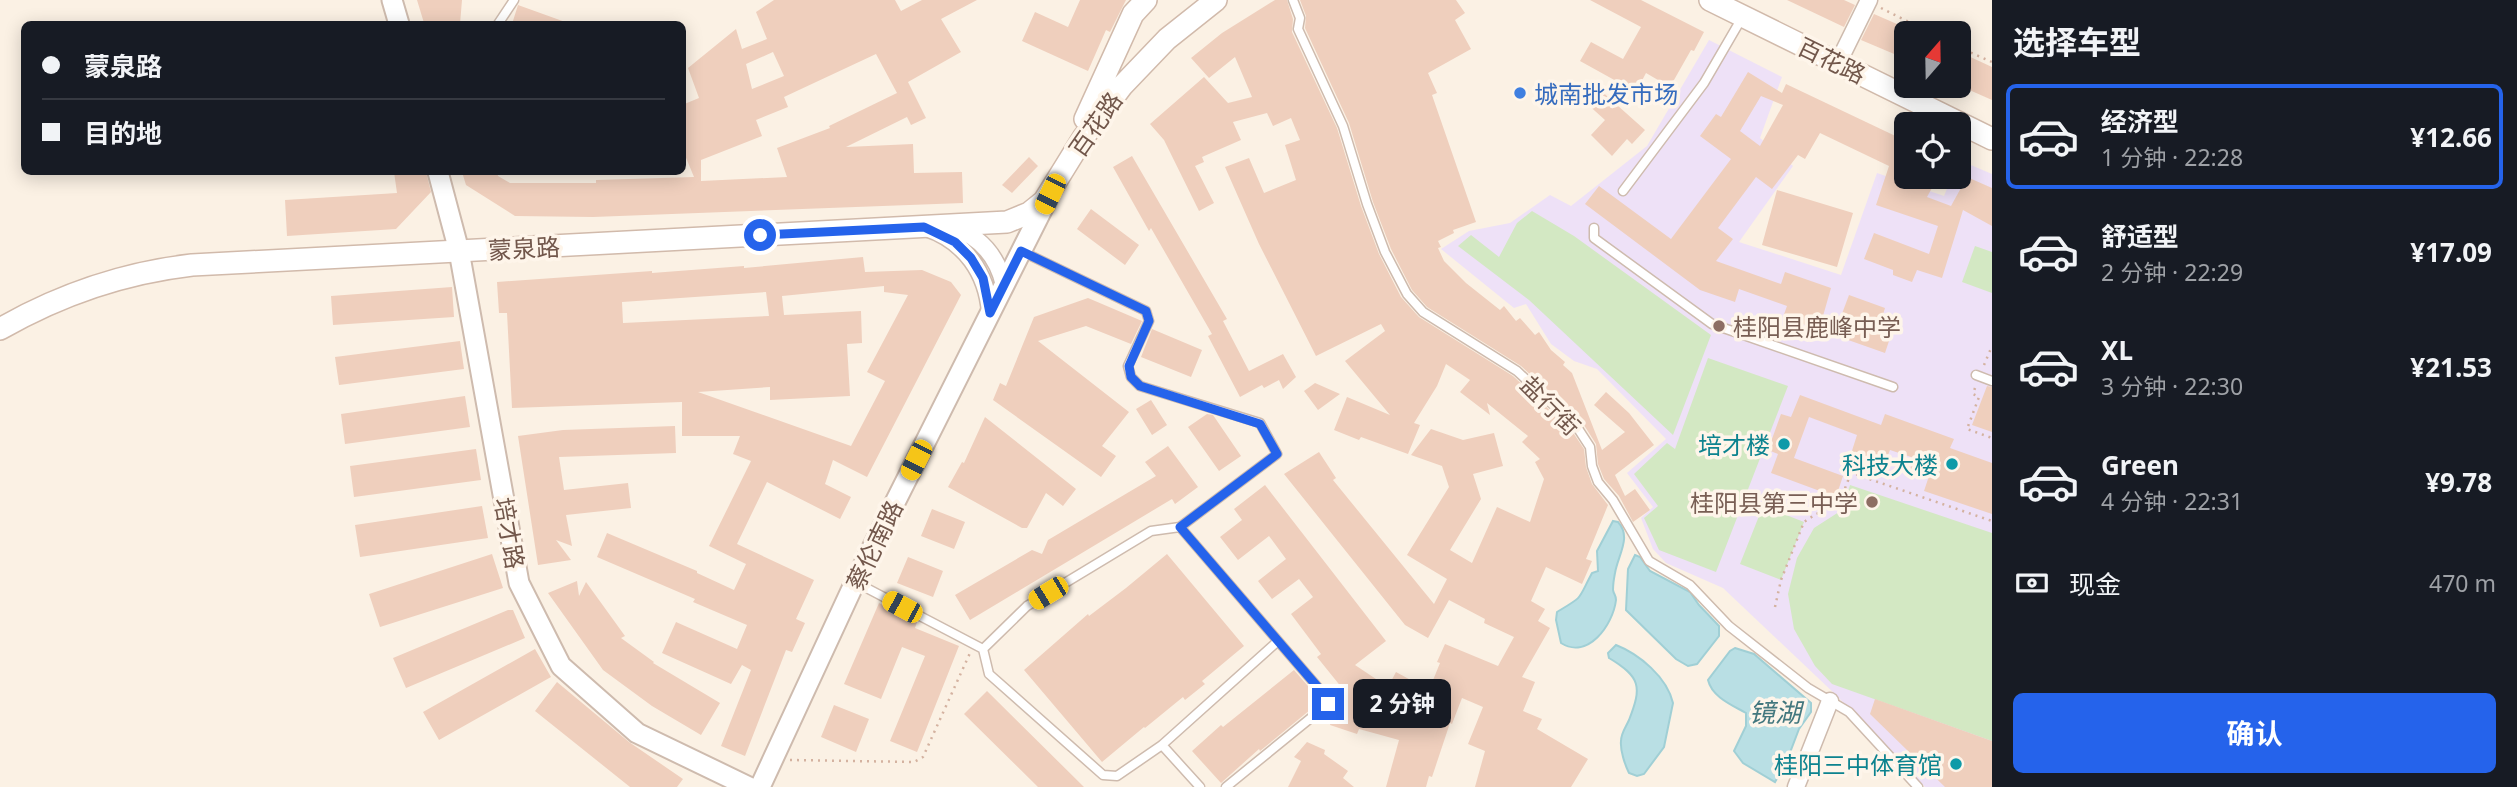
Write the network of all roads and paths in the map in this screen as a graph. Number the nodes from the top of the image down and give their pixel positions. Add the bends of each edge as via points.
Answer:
1 (392, 0) edge
2 (514, 0) edge
3 (1216, 0) edge
4 (1293, 0) edge
5 (1710, 0) edge
6 (1869, 1) edge
7 (1140, 5) edge
8 (1742, 16) junction
9 (398, 21) edge
10 (500, 21) edge
11 (1908, 21) edge
12 (1971, 53) edge
13 (1992, 62) edge
14 (1838, 63) junction
15 (1992, 139) edge
16 (439, 175) edge
17 (1623, 191) dead end
18 (1050, 194) junction
19 (947, 226) junction
20 (924, 227) junction
21 (1594, 228) dead end
22 (459, 251) junction
23 (1021, 251) junction
24 (1004, 285) junction
25 (990, 313) junction
26 (0, 329) edge
27 (1976, 375) dead end
28 (1992, 381) edge
29 (1893, 387) dead end
30 (1979, 397) dead end
31 (1992, 438) edge
32 (1843, 470) dead end
33 (1851, 473) junction
34 (1992, 521) edge
35 (1180, 527) junction
36 (855, 582) junction
37 (1775, 607) dead end
38 (1278, 641) junction
39 (974, 644) junction
40 (983, 649) junction
41 (1830, 701) junction
42 (1162, 745) junction
43 (771, 759) junction
44 (749, 787) edge
45 (760, 787) edge
46 (1200, 787) edge
47 (1226, 787) edge
48 (1796, 787) edge
49 (1918, 787) edge

1 - 9 street
2 - 10 lane
3 - 18 main road, 百花路 via 1167,39 1122,86 1083,138
4 - 41 lane, 盐行街 via 1300,18 1298,29 1343,126 1385,252 1407,294 1423,312 1517,371 1577,427 1590,447 1598,482 1649,561 1690,585 1729,626
5 - 8 main road, 百花路
6 - 11 path
6 - 14 street
7 - 18 main road, 百花路
8 - 14 main road, 百花路
8 - 17 lane via 1704,83
12 - 13 path
14 - 15 main road, 百花路
16 - 22 street, 培才路
18 - 19 main road, 蒙泉路 via 1018,219
18 - 23 street, 蔡伦南路
19 - 20 main road, 蒙泉路
19 - 24 street via 968,233 985,247 998,264
20 - 22 main road, 蒙泉路
20 - 25 street via 955,242 971,258 983,278
21 - 29 lane via 1594,238 1712,324
22 - 26 main road, 蒙泉路 via 163,269 75,292
22 - 44 street, 培才路 via 519,583 561,666 637,733
23 - 24 street, 蔡伦南路
23 - 35 lane via 1146,311 1149,321 1129,366 1131,377 1140,386 1260,424 1277,454
24 - 25 street, 蔡伦南路
25 - 36 street, 蔡伦南路
27 - 28 lane
30 - 31 path via 1966,429
32 - 33 path
33 - 34 path
33 - 37 path via 1838,506 1804,522
35 - 38 lane
35 - 40 lane via 1151,531 1027,606
36 - 39 lane
36 - 43 street, 蔡伦南路
38 - 42 lane
38 - 47 lane via 1328,704
39 - 40 lane
39 - 43 path via 923,757 914,762
40 - 42 lane via 989,674 1103,775 1117,776
41 - 48 street
41 - 49 lane, 盐行街 via 1849,712
42 - 46 lane
43 - 45 street, 蔡伦南路

